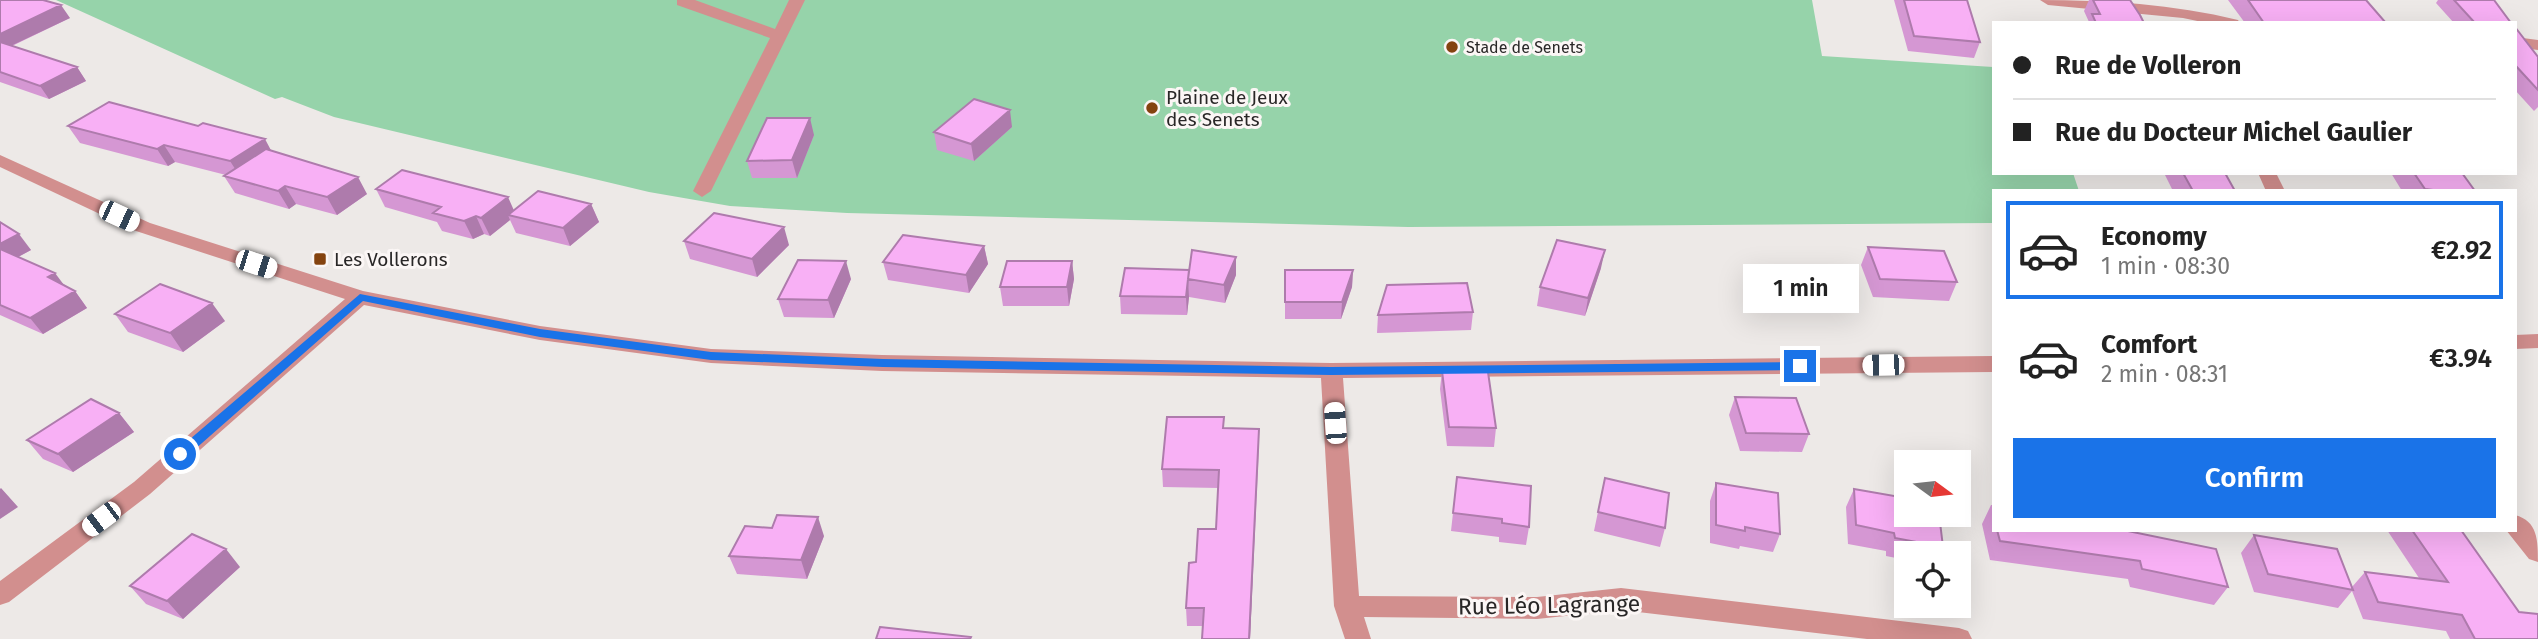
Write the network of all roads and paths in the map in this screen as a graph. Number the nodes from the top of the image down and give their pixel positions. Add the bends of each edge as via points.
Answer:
1 (687, 0) edge
2 (797, 0) edge
3 (2048, 0) edge
4 (2183, 12) edge
5 (2223, 21) edge
6 (780, 36) junction
7 (2517, 42) edge
8 (2538, 45) edge
9 (0, 160) edge
10 (702, 191) dead end
11 (360, 297) junction
12 (2538, 341) edge
13 (2517, 342) edge
14 (1992, 364) edge
15 (1331, 371) junction
16 (2517, 526) edge
17 (2538, 552) edge
18 (0, 595) edge
19 (1347, 606) junction
20 (1358, 639) edge
21 (1959, 639) edge

1 - 6 street via 683,2
2 - 6 street
3 - 4 street
4 - 5 street
6 - 10 street
7 - 8 street
9 - 11 street via 143,227
11 - 15 street via 540,333 711,356
11 - 18 street via 142,488
12 - 13 street
14 - 15 street
15 - 19 street
16 - 17 street
19 - 20 street
19 - 21 street, Rue Léo Lagrange via 1537,608 1620,598

